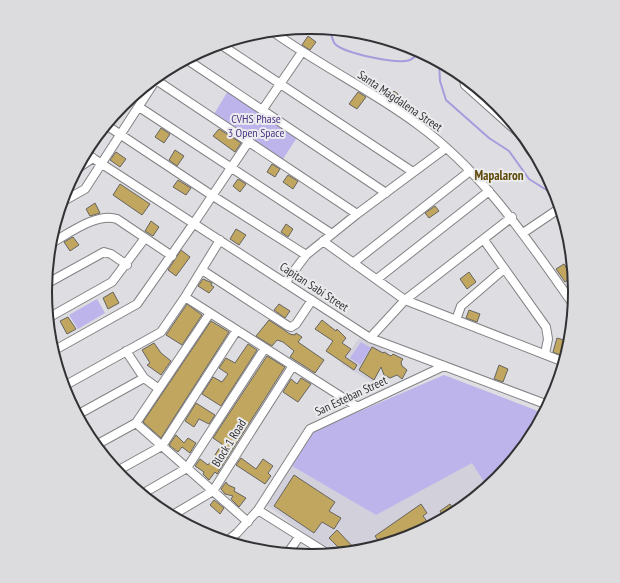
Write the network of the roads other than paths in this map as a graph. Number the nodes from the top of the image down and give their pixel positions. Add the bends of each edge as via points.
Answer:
1 (285, 35) edge
2 (226, 48) edge
3 (302, 52) junction
4 (192, 63) edge
5 (163, 80) edge
6 (280, 83) junction
7 (149, 90) edge
8 (138, 107) junction
9 (263, 110) junction
10 (111, 129) edge
11 (120, 135) junction
12 (249, 141) junction
13 (446, 148) junction
14 (93, 158) joint
15 (88, 161) edge
16 (102, 163) junction
17 (231, 168) junction
18 (470, 171) junction
19 (413, 172) junction
20 (489, 190) junction
21 (386, 193) junction
22 (213, 196) junction
23 (70, 197) edge
24 (555, 212) edge
25 (357, 214) junction
26 (512, 217) junction
27 (194, 223) junction
28 (523, 233) junction
29 (332, 234) junction
30 (145, 238) junction
31 (57, 240) edge
32 (220, 240) junction
33 (484, 240) junction
34 (323, 241) junction
35 (306, 255) junction
36 (172, 256) junction
37 (353, 263) junction
38 (126, 265) junction
39 (504, 269) junction
40 (202, 270) junction
41 (377, 279) junction
42 (53, 280) edge
43 (285, 283) junction
44 (186, 297) junction
45 (568, 297) edge
46 (312, 300) junction
47 (405, 300) junction
48 (210, 313) junction
49 (54, 315) edge
50 (456, 320) junction
51 (237, 330) junction
52 (370, 338) junction
53 (58, 348) edge
54 (265, 348) junction
55 (126, 351) junction
56 (412, 354) junction
57 (545, 354) junction
58 (558, 360) edge
59 (444, 366) junction
60 (292, 367) junction
61 (144, 378) junction
62 (414, 380) junction
63 (69, 383) edge
64 (158, 388) junction
65 (542, 403) edge
66 (356, 406) junction
67 (83, 412) edge
68 (136, 423) junction
69 (101, 442) edge
70 (162, 446) junction
71 (122, 468) edge
72 (187, 468) junction
73 (147, 491) edge
74 (213, 491) junction
75 (258, 510) junction
76 (177, 512) edge
77 (248, 522) junction
78 (232, 537) edge
79 (299, 537) junction
80 (291, 548) edge
81 (319, 548) edge

1 - 3 street, Santa Magdalena Street
2 - 6 street
3 - 6 street
3 - 13 street, Santa Magdalena Street via 417,124
4 - 9 street
5 - 12 street
6 - 9 street
6 - 19 street
7 - 8 street
8 - 11 street
8 - 17 street
9 - 21 street
10 - 11 street
11 - 16 street
11 - 22 street
12 - 17 street
12 - 25 street
13 - 18 street, Santa Magdalena Street
13 - 19 street
14 - 15 street
14 - 16 street, Capitan Sabi Street
16 - 23 street via 85,189
16 - 27 street, Capitan Sabi Street
17 - 22 street
17 - 29 street
18 - 20 street, Santa Magdalena Street
18 - 37 street
19 - 21 street
20 - 26 street, Santa Magdalena Street
20 - 41 street
21 - 25 street
22 - 27 street
22 - 35 street
24 - 28 street
25 - 29 street
26 - 28 street, Santa Magdalena Street
26 - 33 street
27 - 32 street, Capitan Sabi Street
27 - 36 street
28 - 45 street, Santa Magdalena Street
29 - 34 street
30 - 31 street via 110,216 92,221
30 - 36 street
30 - 38 street
32 - 40 street
32 - 43 street, Capitan Sabi Street
33 - 39 street
33 - 47 street
34 - 35 street
34 - 37 street
35 - 43 street
36 - 53 street via 137,304
37 - 41 street
38 - 42 street via 104,252
38 - 49 street via 112,282
39 - 50 street via 461,306
39 - 57 street via 546,327 548,339
40 - 44 street
40 - 46 street via 288,326 296,324
41 - 47 street
43 - 46 street, Capitan Sabi Street
44 - 48 street
44 - 55 street via 161,332
46 - 52 street, Capitan Sabi Street
47 - 50 street
47 - 52 street
48 - 51 street
48 - 64 street
50 - 57 street
51 - 54 street
51 - 70 street
52 - 56 street, Capitan Sabi Street
54 - 60 street
54 - 72 street
55 - 61 street
55 - 63 street
56 - 59 street, Capitan Sabi Street
56 - 62 street via 418,359 423,370
57 - 58 street
59 - 62 street, San Esteban Street
59 - 65 street, Capitan Sabi Street
60 - 66 street
60 - 74 street, Block 1 Road
61 - 64 street
61 - 67 street
62 - 66 street, San Esteban Street
64 - 68 street
66 - 75 street, San Esteban Street via 310,429
68 - 69 street
68 - 70 street
70 - 71 street
70 - 72 street
72 - 73 street
72 - 74 street
74 - 76 street, Block 1 Road
74 - 77 street
75 - 77 street, San Esteban Street
75 - 79 street
77 - 78 street, San Esteban Street
79 - 80 street
79 - 81 street

